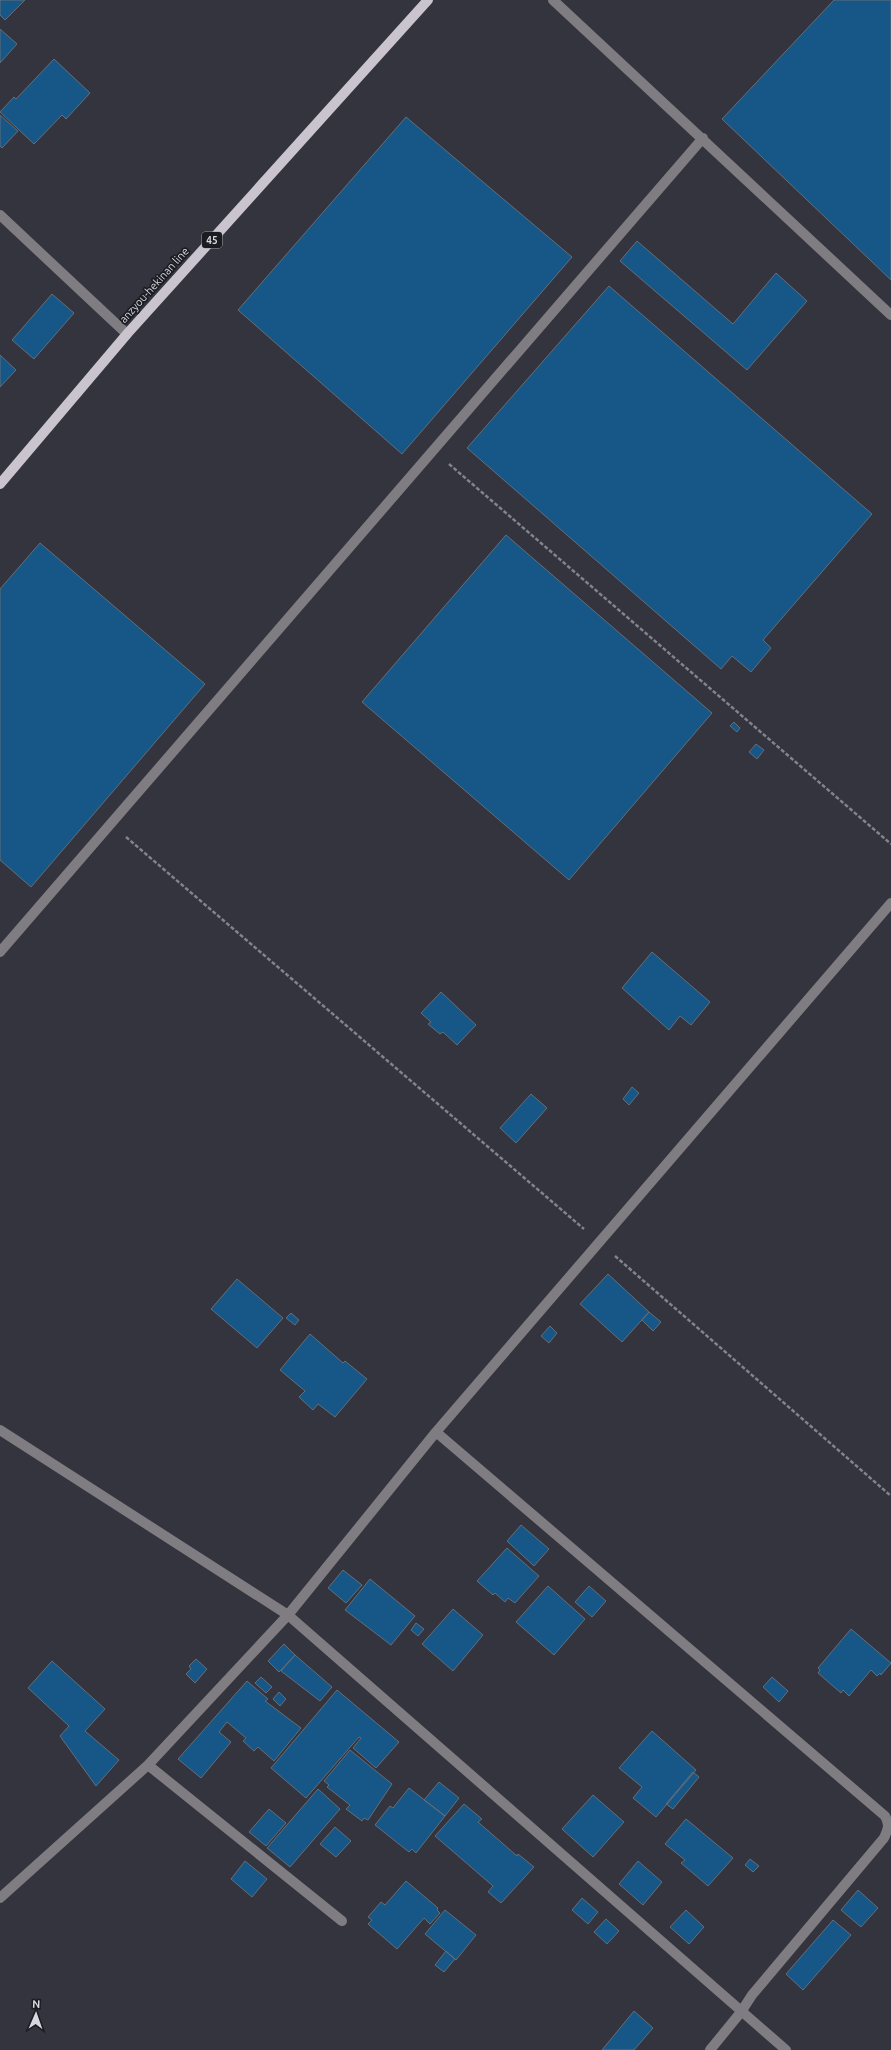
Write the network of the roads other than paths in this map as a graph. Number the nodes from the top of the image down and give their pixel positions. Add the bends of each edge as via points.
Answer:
1 (428, 0) edge
2 (553, 0) edge
3 (703, 138) junction
4 (0, 215) edge
5 (891, 315) edge
6 (127, 334) junction
7 (0, 484) edge
8 (891, 903) edge
9 (0, 952) edge
10 (0, 1430) edge
11 (436, 1432) junction
12 (288, 1615) junction
13 (148, 1765) junction
14 (0, 1898) edge
15 (342, 1921) dead end
16 (741, 2012) junction
17 (710, 2050) edge
18 (786, 2050) edge

1 - 6 main road, anzyou-hekinan line / 45
2 - 3 street
3 - 5 street
3 - 9 street
4 - 6 street
6 - 7 main road, anzyou-hekinan line / 45
8 - 11 street
10 - 12 street
11 - 12 street
11 - 16 street via 879,1811 888,1822 884,1838 752,1995
12 - 13 street
12 - 16 street
13 - 14 street
13 - 15 street
16 - 17 street
16 - 18 street

